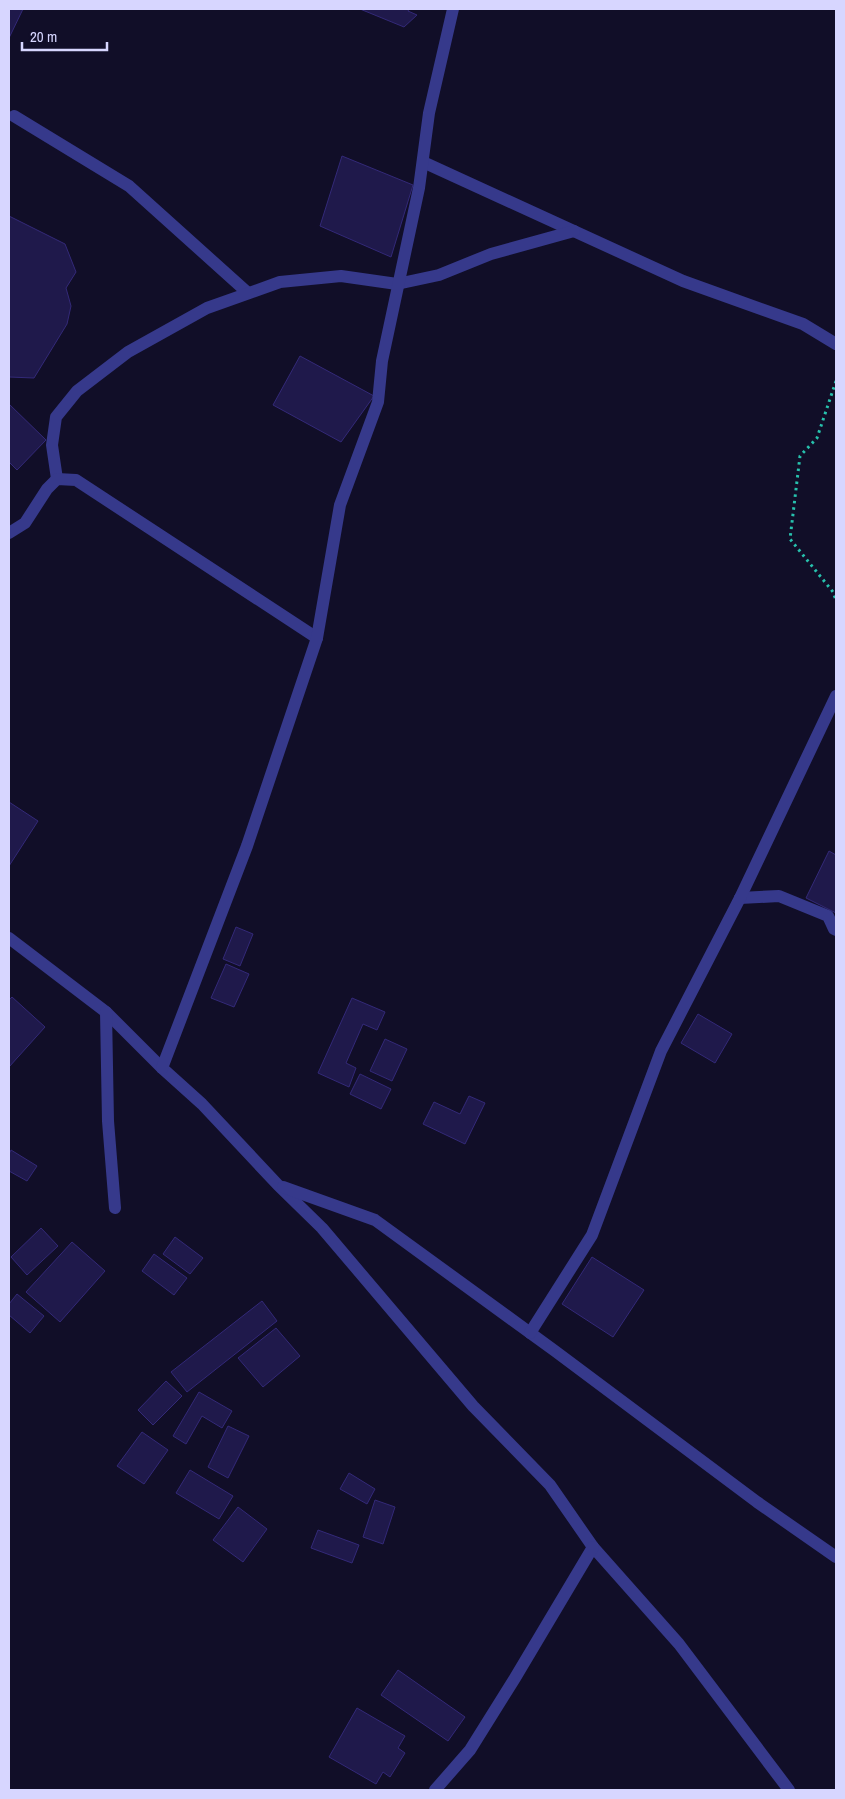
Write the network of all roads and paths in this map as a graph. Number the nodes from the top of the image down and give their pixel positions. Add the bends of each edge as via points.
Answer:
1 (453, 9) edge
2 (14, 116) dead end
3 (423, 162) junction
4 (574, 231) junction
5 (397, 284) junction
6 (248, 293) junction
7 (836, 344) edge
8 (836, 381) edge
9 (57, 479) junction
10 (9, 533) edge
11 (836, 600) edge
12 (317, 638) junction
13 (836, 696) edge
14 (740, 898) junction
15 (836, 930) edge
16 (9, 938) edge
17 (106, 1012) junction
18 (162, 1068) junction
19 (278, 1185) junction
20 (115, 1208) dead end
21 (530, 1332) junction
22 (594, 1547) junction
23 (836, 1557) edge
24 (435, 1790) edge
25 (789, 1790) edge

1 - 3 street via 429,113
2 - 6 street via 129,186
3 - 4 street
3 - 5 street
4 - 5 street via 491,254 439,275
4 - 7 street via 683,281 804,324
5 - 6 street via 341,276 280,282
5 - 12 street via 382,361 378,402 340,505
6 - 9 street via 206,308 128,352 77,391 56,417 52,445
8 - 11 path via 817,438 800,456 790,539
9 - 10 street via 25,523
9 - 12 street via 76,480
12 - 18 street via 247,846
13 - 14 street
14 - 15 street via 779,896 828,916
14 - 21 street via 661,1051 592,1235
16 - 17 street
17 - 18 street
17 - 20 street via 108,1122
18 - 19 street via 202,1104
19 - 21 street via 375,1220
19 - 22 street via 322,1228 473,1406 550,1485
21 - 23 street
22 - 24 street via 470,1750
22 - 25 street via 679,1644

